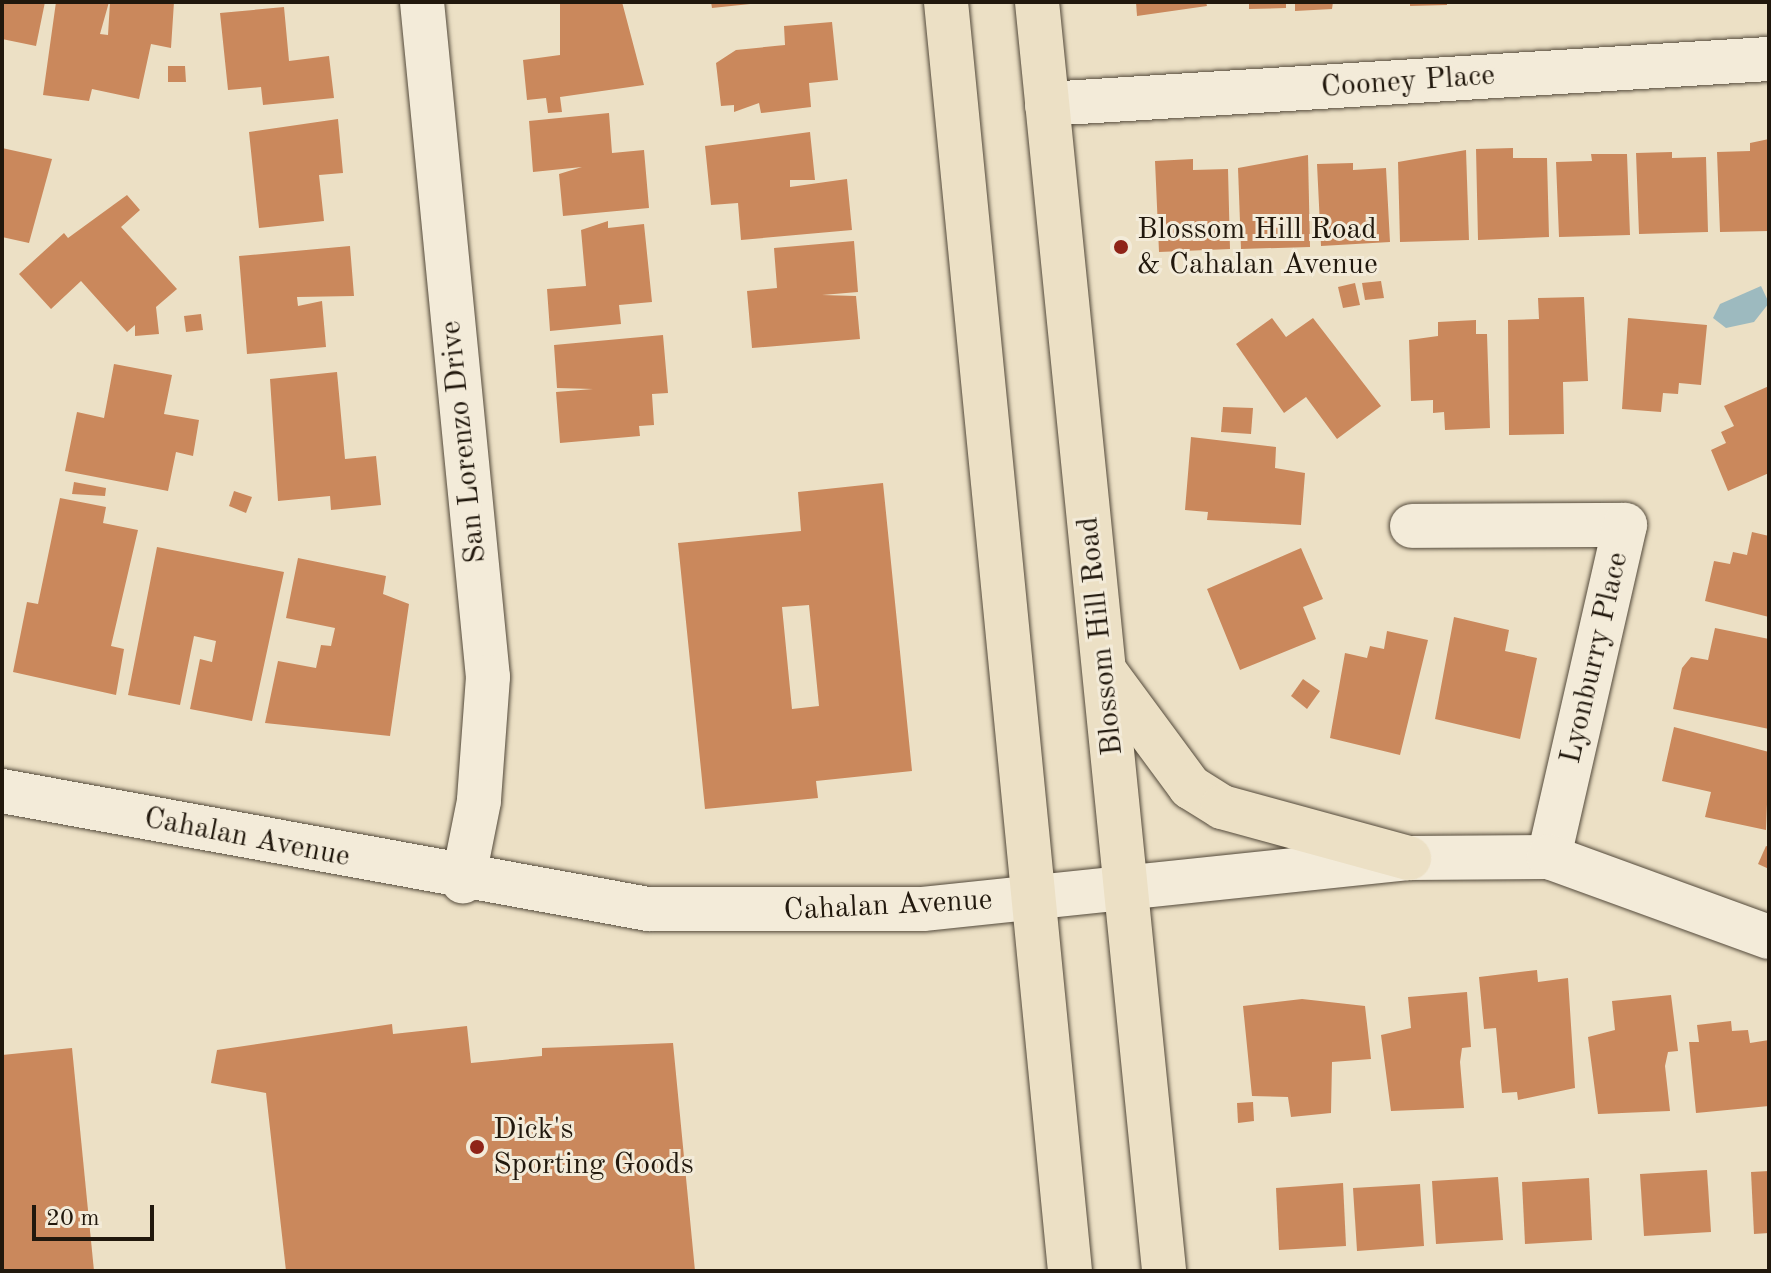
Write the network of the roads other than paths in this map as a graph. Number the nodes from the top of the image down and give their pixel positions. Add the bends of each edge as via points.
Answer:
1 (422, 2) edge
2 (946, 2) edge
3 (1037, 2) edge
4 (1769, 59) edge
5 (1047, 104) junction
6 (1412, 526) dead end
7 (1103, 669) junction
8 (2, 791) edge
9 (1549, 857) junction
10 (1409, 858) junction
11 (463, 881) junction
12 (1128, 891) junction
13 (1033, 898) junction
14 (1769, 937) edge
15 (1070, 1271) edge
16 (1164, 1271) edge

1 - 11 street, San Lorenzo Drive via 488,677 479,801
2 - 13 main road
3 - 5 main road, Blossom Hill Road
4 - 5 street, Cooney Place
5 - 7 main road, Blossom Hill Road
6 - 9 street, Lyonburry Place via 1625,525
7 - 10 main road via 1201,794 1255,818
7 - 12 main road, Blossom Hill Road
8 - 11 street, Cahalan Avenue
9 - 10 street, Cahalan Avenue
9 - 14 street, Cahalan Avenue
10 - 12 street, Cahalan Avenue
11 - 13 street, Cahalan Avenue via 702,913
12 - 13 street, Cahalan Avenue
12 - 16 main road, Blossom Hill Road
13 - 15 main road

